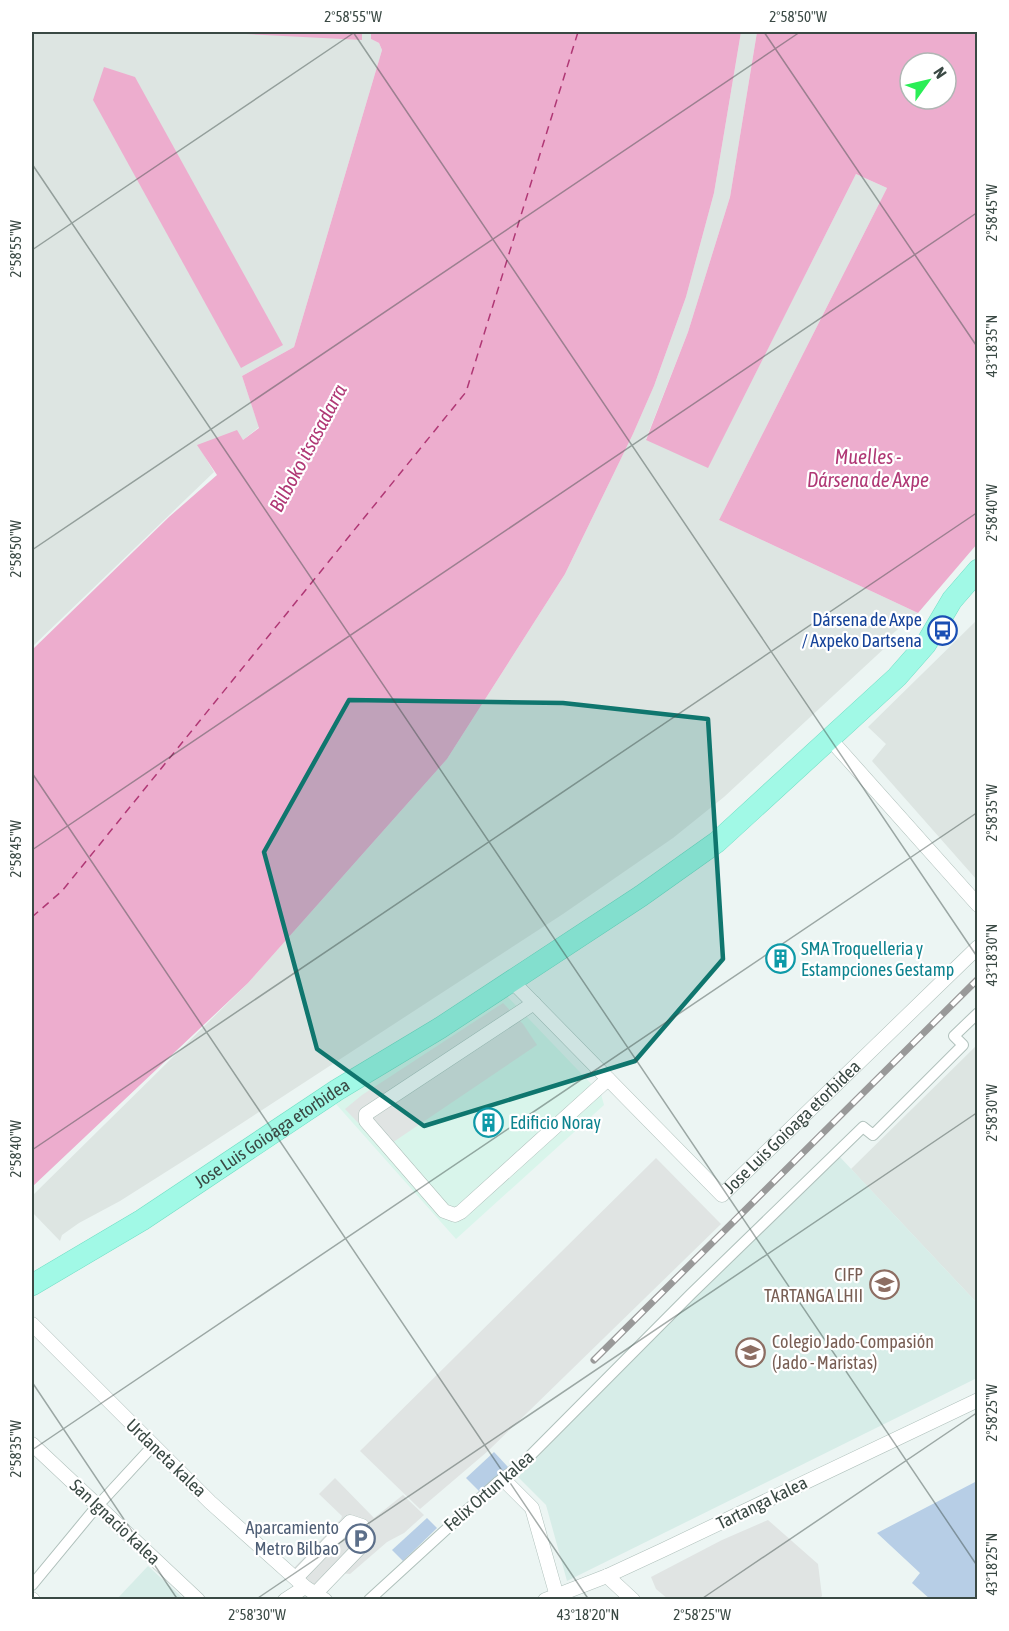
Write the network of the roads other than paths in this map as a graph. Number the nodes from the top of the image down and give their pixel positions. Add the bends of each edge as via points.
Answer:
1 (978, 570) edge
2 (830, 739) junction
3 (978, 905) edge
4 (978, 947) edge
5 (511, 980) junction
6 (534, 1003) junction
7 (978, 1013) edge
8 (608, 1079) junction
9 (32, 1285) edge
10 (32, 1324) edge
11 (978, 1400) edge
12 (32, 1444) edge
13 (150, 1449) dead end
14 (504, 1480) junction
15 (103, 1500) dead end
16 (93, 1511) dead end
17 (607, 1576) junction
18 (32, 1585) edge
19 (310, 1589) edge
20 (553, 1598) edge
21 (198, 1599) edge
22 (285, 1599) edge
23 (369, 1599) edge
24 (633, 1599) edge

1 - 2 main road, Jose Luis Goioaga etorbidea via 952,600 912,661
2 - 3 street
2 - 5 main road, Jose Luis Goioaga etorbidea via 717,842 642,896
4 - 8 street, Jose Luis Goioaga etorbidea via 722,1195
5 - 6 street, Jose Luis Goioaga etorbidea
5 - 9 main road, Jose Luis Goioaga etorbidea via 142,1220
6 - 8 street, Jose Luis Goioaga etorbidea
6 - 8 street, Jose Luis Goioaga etorbidea via 366,1114 366,1120 449,1214 461,1212
7 - 14 street, Felix Ortun kalea via 954,1036 963,1045 873,1136 863,1126
10 - 19 street, Urdaneta kalea via 152,1447
11 - 17 street, Tartanga kalea
12 - 21 street, San Ignacio kalea
13 - 15 street
14 - 20 street via 532,1508
14 - 23 street, Felix Ortun kalea
16 - 18 street
17 - 20 street, Tartanga kalea
17 - 24 street
19 - 19 street via 366,1541 362,1526 350,1522
19 - 22 street

